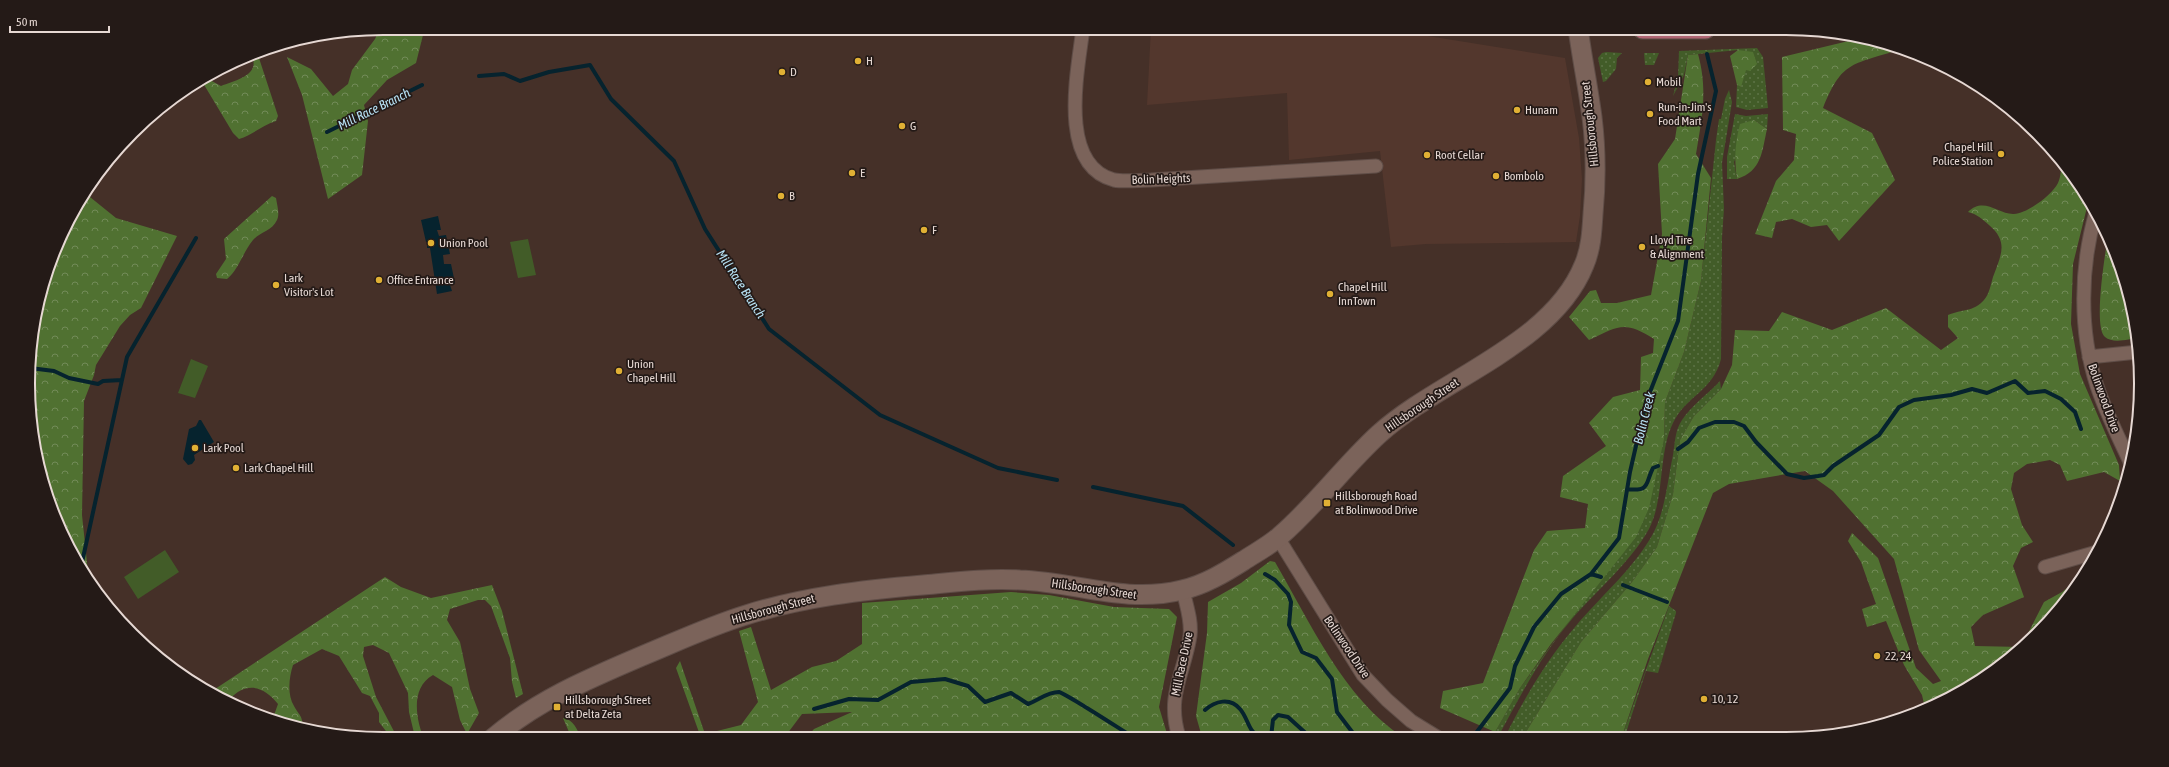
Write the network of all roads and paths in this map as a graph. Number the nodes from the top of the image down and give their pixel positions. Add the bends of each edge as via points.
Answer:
1 (1082, 35) edge
2 (1579, 35) edge
3 (1376, 166) dead end
4 (2094, 221) edge
5 (2132, 353) edge
6 (2089, 357) junction
7 (2126, 454) edge
8 (1278, 538) junction
9 (2089, 554) edge
10 (2046, 567) dead end
11 (1183, 590) junction
12 (500, 732) edge
13 (1176, 732) edge
14 (1429, 732) edge

1 - 3 street, Bolin Heights via 1075,98 1078,139 1090,167 1114,180
2 - 8 street, Hillsborough Street via 1592,119 1595,176 1592,238 1580,275 1571,289 1533,330 1379,434
4 - 6 street, Bolinwood Drive via 2085,275 2084,317
5 - 6 street
6 - 7 street, Bolinwood Drive via 2107,412
8 - 11 street, Hillsborough Street via 1211,580
8 - 14 street, Bolinwood Drive via 1363,675 1411,721
9 - 10 street
11 - 12 street, Hillsborough Street via 1135,596 1052,583 978,580 822,596 771,607 729,620 584,680 537,706
11 - 13 street, Mill Race Drive via 1190,621 1190,635 1173,706

